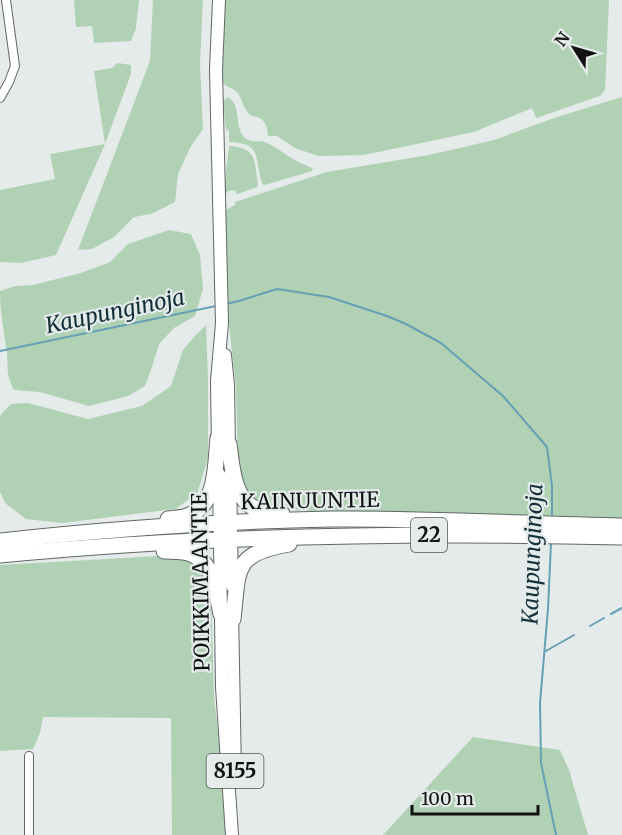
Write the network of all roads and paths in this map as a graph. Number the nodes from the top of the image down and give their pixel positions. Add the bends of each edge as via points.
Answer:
1 (6, 0) edge
2 (219, 0) edge
3 (0, 98) edge
4 (223, 441) junction
5 (351, 520) junction
6 (622, 526) edge
7 (116, 530) junction
8 (536, 530) junction
9 (561, 530) junction
10 (225, 531) junction
11 (349, 536) junction
12 (622, 537) edge
13 (0, 542) edge
14 (92, 548) junction
15 (0, 555) edge
16 (227, 616) junction
17 (29, 756) dead end
18 (232, 834) edge
19 (29, 835) edge

1 - 3 street via 15,66
2 - 4 main road, POIKKIMAANTIE via 216,80 222,326 228,385
4 - 5 highway via 240,494 254,508
4 - 7 highway via 210,493 201,507 186,516
4 - 10 main road, POIKKIMAANTIE
5 - 8 highway, KAINUUNTIE / 22 via 426,520
5 - 10 highway, KAINUUNTIE / 22
6 - 9 highway, KAINUUNTIE / 22
7 - 10 highway, KAINUUNTIE / 22
7 - 13 highway, KAINUUNTIE / 22
8 - 9 highway, KAINUUNTIE / 22
8 - 11 highway, KAINUUNTIE / 22
9 - 12 highway, KAINUUNTIE / 22
10 - 11 highway, KAINUUNTIE / 22
10 - 14 highway, KAINUUNTIE / 22
10 - 16 main road, POIKKIMAANTIE / 8155
11 - 16 highway via 279,546 253,554 241,567
14 - 15 highway, KAINUUNTIE / 22
14 - 16 highway via 181,551 198,557 210,571
16 - 18 main road, POIKKIMAANTIE / 8155 via 235,742
17 - 19 street

